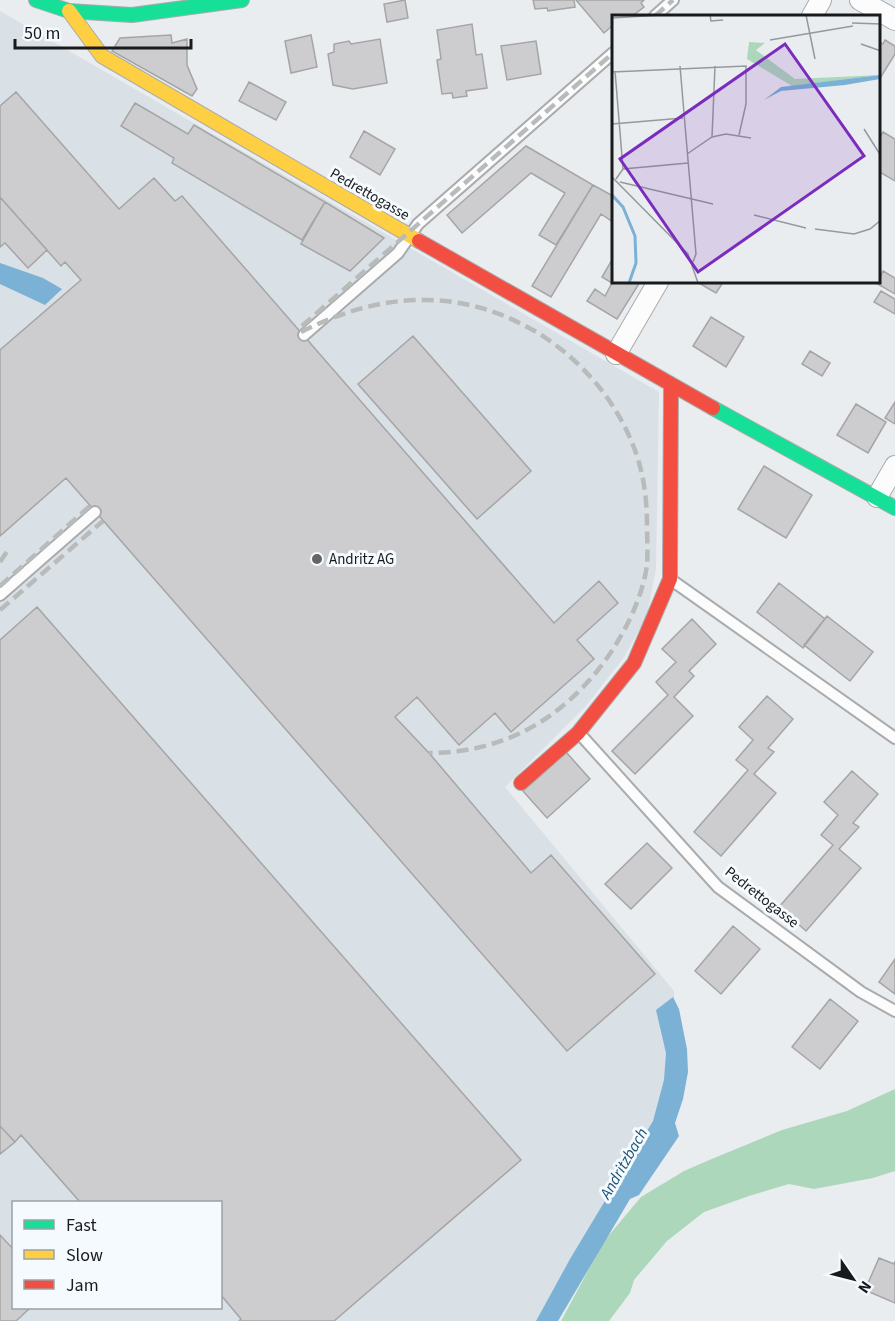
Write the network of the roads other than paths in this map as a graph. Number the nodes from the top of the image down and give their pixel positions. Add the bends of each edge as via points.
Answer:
1 (36, 0) edge
2 (242, 0) edge
3 (673, 0) edge
4 (821, 0) edge
5 (860, 0) edge
6 (69, 10) junction
7 (656, 15) edge
8 (813, 15) edge
9 (895, 20) edge
10 (612, 54) edge
11 (410, 237) junction
12 (657, 284) edge
13 (304, 335) dead end
14 (616, 354) junction
15 (671, 385) junction
16 (895, 466) edge
17 (877, 497) junction
18 (895, 508) edge
19 (95, 512) dead end
20 (670, 579) junction
21 (0, 595) edge
22 (578, 733) junction
23 (895, 738) edge
24 (521, 783) dead end
25 (895, 1011) edge

1 - 6 street
2 - 6 street via 132,15
3 - 7 lane
4 - 8 street
5 - 9 street
6 - 11 street, Pedrettogasse via 102,56
10 - 11 lane via 418,224
11 - 13 lane via 398,253
11 - 14 street, Pedrettogasse
12 - 14 street
14 - 15 street, Pedrettogasse
15 - 17 street, Pedrettogasse
15 - 20 street
16 - 17 street
17 - 18 street, Pedrettogasse
19 - 21 lane
20 - 22 street via 634,663
20 - 23 lane
22 - 24 street
22 - 25 lane, Pedrettogasse via 718,886 861,992

